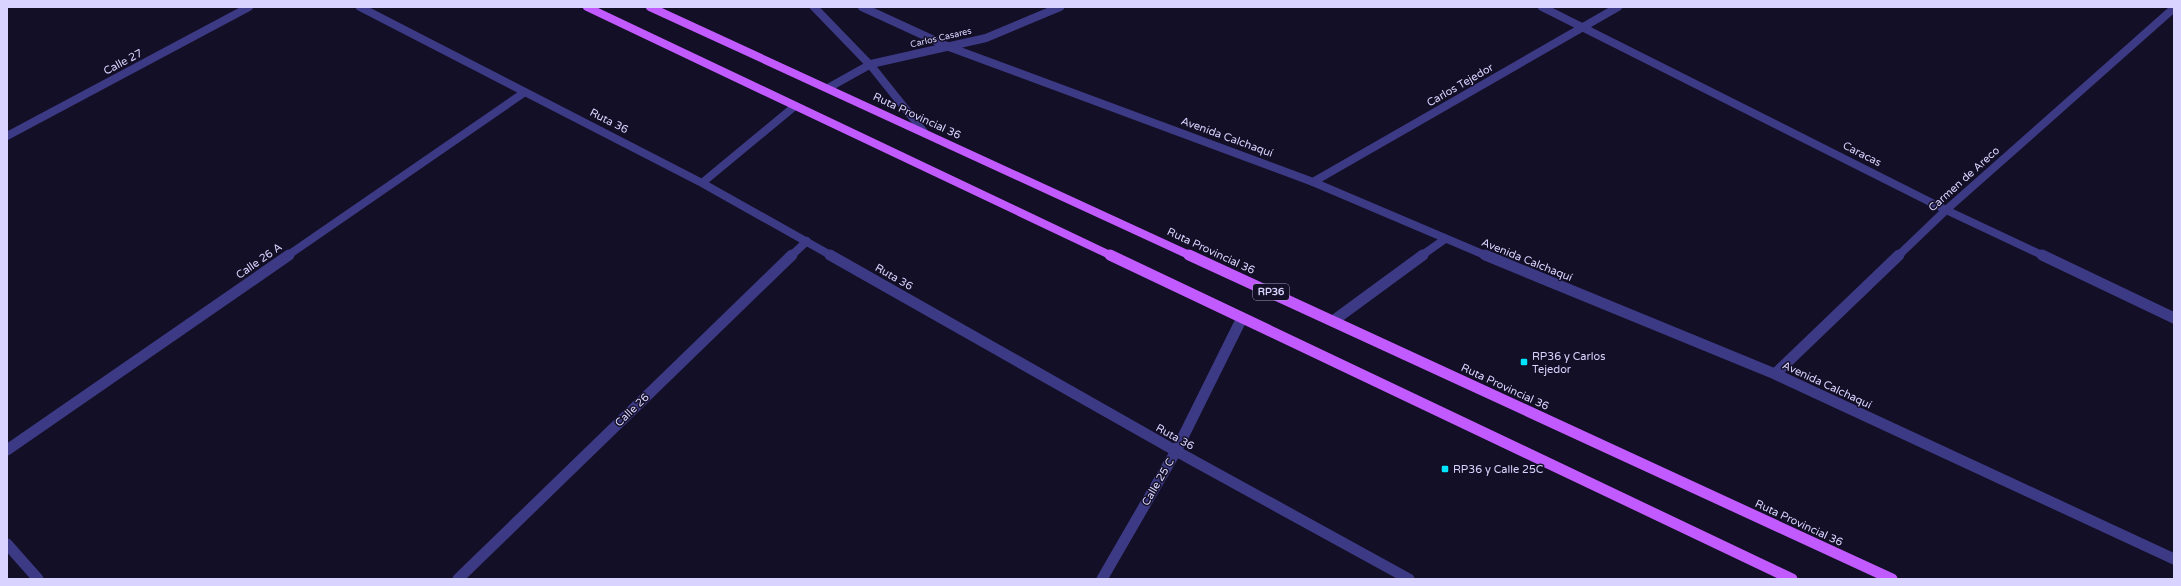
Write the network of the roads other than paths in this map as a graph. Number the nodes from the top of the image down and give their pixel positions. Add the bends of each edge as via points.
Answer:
1 (249, 7) edge
2 (360, 7) edge
3 (587, 7) edge
4 (650, 7) edge
5 (814, 7) edge
6 (862, 7) edge
7 (1060, 7) edge
8 (1542, 7) edge
9 (1618, 7) edge
10 (2174, 8) edge
11 (1583, 27) junction
12 (949, 47) junction
13 (871, 64) junction
14 (828, 88) junction
15 (525, 92) junction
16 (795, 106) junction
17 (924, 132) junction
18 (7, 136) edge
19 (1313, 182) junction
20 (702, 183) junction
21 (1946, 210) junction
22 (1445, 239) junction
23 (807, 241) junction
24 (1242, 318) junction
25 (2174, 318) edge
26 (1333, 321) junction
27 (1775, 374) junction
28 (7, 450) edge
29 (1176, 451) junction
30 (7, 544) edge
31 (2174, 559) edge
32 (38, 579) edge
33 (458, 579) edge
34 (1102, 579) edge
35 (1409, 579) edge
36 (1792, 579) edge
37 (1892, 579) edge

1 - 18 street, Calle 27
2 - 15 street, Ruta 36
3 - 16 main road
4 - 14 main road, Ruta Provincial 36 / RP36
5 - 13 street
6 - 12 street, Avenida Calchaquí
7 - 12 street, Carlos Casares via 986,38
8 - 11 street, Caracas
9 - 11 street, Carlos Tejedor
10 - 21 street, Carmen de Areco
11 - 19 street, Carlos Tejedor
11 - 21 street, Caracas
12 - 13 street, Carlos Casares
12 - 19 street, Avenida Calchaquí
13 - 14 street, Carlos Casares
13 - 17 street
14 - 17 main road, Ruta Provincial 36 / RP36
15 - 20 street, Ruta 36
15 - 28 street, Calle 26 A
16 - 20 street
16 - 24 main road
17 - 26 main road, Ruta Provincial 36 / RP36
19 - 22 street, Avenida Calchaquí
20 - 23 street, Ruta 36
21 - 25 street, Caracas
21 - 27 street, Carmen de Areco
22 - 26 street
22 - 27 street, Avenida Calchaquí
23 - 29 street, Ruta 36
23 - 33 street, Calle 26
24 - 29 street, Calle 25 C
24 - 36 main road
26 - 37 main road, Ruta Provincial 36 / RP36
27 - 31 street, Avenida Calchaquí
29 - 34 street, Calle 25 C
29 - 35 street, Ruta 36
30 - 32 street

